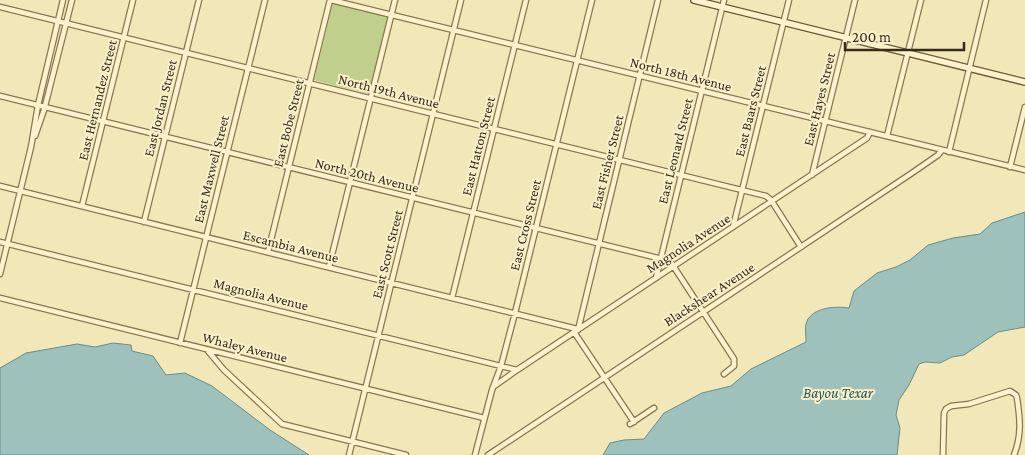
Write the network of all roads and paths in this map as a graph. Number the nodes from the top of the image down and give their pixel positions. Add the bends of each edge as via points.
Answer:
1 (1, 0) edge
2 (63, 0) edge
3 (72, 0) edge
4 (133, 0) edge
5 (199, 0) edge
6 (265, 0) edge
7 (331, 0) edge
8 (395, 0) edge
9 (461, 0) edge
10 (526, 0) edge
11 (592, 0) edge
12 (658, 0) edge
13 (694, 0) edge
14 (724, 0) edge
15 (789, 0) edge
16 (855, 0) edge
17 (921, 0) edge
18 (986, 0) edge
19 (0, 6) edge
20 (722, 7) junction
21 (391, 15) junction
22 (58, 21) junction
23 (784, 22) junction
24 (66, 23) junction
25 (454, 30) junction
26 (124, 37) junction
27 (846, 38) junction
28 (515, 45) junction
29 (186, 53) junction
30 (908, 53) junction
31 (578, 60) junction
32 (248, 68) junction
33 (969, 68) junction
34 (640, 76) junction
35 (1025, 82) edge
36 (310, 84) junction
37 (701, 91) junction
38 (0, 96) edge
39 (371, 98) junction
40 (38, 105) junction
41 (763, 106) junction
42 (45, 107) junction
43 (1025, 107) edge
44 (433, 114) junction
45 (825, 121) junction
46 (103, 122) junction
47 (494, 129) junction
48 (870, 132) junction
49 (887, 136) junction
50 (165, 137) junction
51 (557, 144) junction
52 (31, 147) junction
53 (942, 150) junction
54 (227, 152) junction
55 (949, 152) junction
56 (619, 160) junction
57 (1010, 167) junction
58 (289, 168) junction
59 (1025, 170) edge
60 (681, 175) junction
61 (812, 175) junction
62 (350, 182) junction
63 (0, 186) edge
64 (742, 190) junction
65 (21, 191) junction
66 (412, 198) junction
67 (771, 201) junction
68 (82, 206) junction
69 (473, 213) junction
70 (144, 222) junction
71 (733, 227) junction
72 (536, 228) junction
73 (206, 237) junction
74 (0, 242) edge
75 (598, 243) junction
76 (7, 244) junction
77 (801, 247) junction
78 (268, 252) junction
79 (660, 258) junction
80 (673, 266) junction
81 (329, 267) junction
82 (0, 274) edge
83 (656, 278) junction
84 (391, 283) junction
85 (193, 289) junction
86 (0, 298) edge
87 (452, 298) junction
88 (704, 312) junction
89 (515, 313) junction
90 (576, 330) junction
91 (378, 336) junction
92 (180, 342) junction
93 (207, 350) junction
94 (501, 366) junction
95 (516, 370) junction
96 (724, 374) dead end
97 (605, 377) junction
98 (365, 388) junction
99 (492, 390) junction
100 (654, 408) dead end
101 (484, 418) junction
102 (352, 442) junction
103 (349, 455) edge
104 (406, 455) edge
105 (476, 455) edge
106 (488, 455) edge
107 (943, 455) edge
108 (1014, 455) edge

1 - 19 street
2 - 22 street
3 - 24 street
4 - 26 street, East Hernandez Street
5 - 29 street, East Jordan Street
6 - 32 street, East Maxwell Street
7 - 21 street, North 18th Avenue
7 - 36 street, East Bobe Street
8 - 21 street
9 - 25 street, East Scott Street
10 - 28 street, East Hatton Street
11 - 31 street, East Cross Street
12 - 34 street, East Fisher Street
13 - 20 street
14 - 20 street, East Leonard Street
15 - 23 street, East Baars Street
16 - 27 street, East Hayes Street
17 - 30 street
18 - 33 street
19 - 22 street, North 19th Avenue
20 - 23 street
20 - 37 street, East Leonard Street
21 - 25 street, North 18th Avenue
21 - 39 street
22 - 24 street, North 19th Avenue
22 - 40 street
23 - 27 street
23 - 41 street, East Baars Street
24 - 26 street, North 19th Avenue
24 - 42 street
25 - 28 street, North 18th Avenue
25 - 44 street, East Scott Street
26 - 29 street, North 19th Avenue
26 - 46 street, East Hernandez Street
27 - 30 street
27 - 45 street, East Hayes Street
28 - 31 street, North 18th Avenue
28 - 47 street, East Hatton Street
29 - 32 street, North 19th Avenue
29 - 50 street, East Jordan Street
30 - 33 street
30 - 49 street
31 - 34 street, North 18th Avenue
31 - 51 street, East Cross Street
32 - 36 street, North 19th Avenue
32 - 54 street, East Maxwell Street
33 - 35 street
33 - 55 street
34 - 37 street, North 18th Avenue
34 - 56 street, East Fisher Street
36 - 39 street, North 19th Avenue
36 - 58 street, East Bobe Street
37 - 41 street, North 18th Avenue
37 - 60 street, East Leonard Street
38 - 40 street, North 20th Avenue
39 - 44 street, North 19th Avenue
39 - 62 street
40 - 42 street, North 20th Avenue
40 - 52 street
41 - 45 street, North 18th Avenue
41 - 64 street, East Baars Street
42 - 46 street, North 20th Avenue
42 - 52 street
43 - 57 street
44 - 47 street, North 19th Avenue
44 - 66 street, East Scott Street
45 - 48 street, North 18th Avenue
45 - 61 street, East Hayes Street
46 - 50 street, North 20th Avenue
46 - 68 street, East Hernandez Street
47 - 51 street, North 19th Avenue
47 - 69 street, East Hatton Street
48 - 49 street, North 18th Avenue
48 - 61 street, Magnolia Avenue via 867,138
49 - 53 street, North 18th Avenue
50 - 54 street, North 20th Avenue
50 - 70 street, East Jordan Street
51 - 56 street, North 19th Avenue
51 - 72 street, East Cross Street
52 - 65 street
53 - 55 street, North 18th Avenue
53 - 77 street, Blackshear Avenue
54 - 58 street, North 20th Avenue
54 - 73 street, East Maxwell Street
55 - 57 street, North 18th Avenue
56 - 60 street, North 19th Avenue
56 - 75 street, East Fisher Street
57 - 59 street, North 18th Avenue
58 - 62 street, North 20th Avenue
58 - 78 street, East Bobe Street
60 - 64 street, North 19th Avenue
60 - 79 street, East Leonard Street
61 - 67 street, Magnolia Avenue
62 - 66 street, North 20th Avenue
62 - 81 street
63 - 65 street, Escambia Avenue
64 - 67 street, North 19th Avenue via 766,196
64 - 71 street, East Baars Street
65 - 68 street, Escambia Avenue
65 - 76 street
66 - 69 street, North 20th Avenue
66 - 84 street, East Scott Street
67 - 71 street, Magnolia Avenue
67 - 77 street
68 - 70 street, Escambia Avenue
69 - 72 street, North 20th Avenue
69 - 87 street, East Hatton Street
70 - 73 street, Escambia Avenue
71 - 80 street, Magnolia Avenue
72 - 75 street, North 20th Avenue
72 - 89 street, East Cross Street
73 - 78 street, Escambia Avenue
73 - 85 street, East Maxwell Street
74 - 76 street, Magnolia Avenue
75 - 79 street, North 20th Avenue
75 - 90 street, East Fisher Street
76 - 82 street
76 - 85 street, Magnolia Avenue
77 - 88 street, Blackshear Avenue
78 - 81 street, Escambia Avenue
79 - 80 street, North 20th Avenue
79 - 83 street, East Leonard Street
80 - 83 street, Magnolia Avenue
80 - 88 street, North 20th Avenue
81 - 84 street, Escambia Avenue
83 - 90 street, Magnolia Avenue
84 - 87 street, Escambia Avenue
84 - 91 street, East Scott Street
85 - 91 street, Magnolia Avenue
85 - 92 street, East Maxwell Street
86 - 92 street, Whaley Avenue
87 - 89 street, Escambia Avenue
88 - 96 street, North 20th Avenue via 734,359 734,366
88 - 97 street, Blackshear Avenue
89 - 90 street, Escambia Avenue
89 - 94 street, East Cross Street
90 - 95 street, Magnolia Avenue
90 - 97 street
91 - 94 street, Magnolia Avenue
91 - 98 street, East Scott Street
92 - 93 street, Whaley Avenue
93 - 98 street, Whaley Avenue
93 - 102 street via 282,424
94 - 95 street, Magnolia Avenue
94 - 99 street, East Cross Street
95 - 99 street, Magnolia Avenue via 495,384
97 - 100 street via 632,423
97 - 106 street, Blackshear Avenue
98 - 101 street, Whaley Avenue
98 - 102 street, East Scott Street
99 - 101 street, East Cross Street
101 - 105 street, East Cross Street
102 - 103 street, East Scott Street
102 - 104 street
107 - 108 street via 944,413 948,407 970,404 1007,391 1017,396 1020,433

